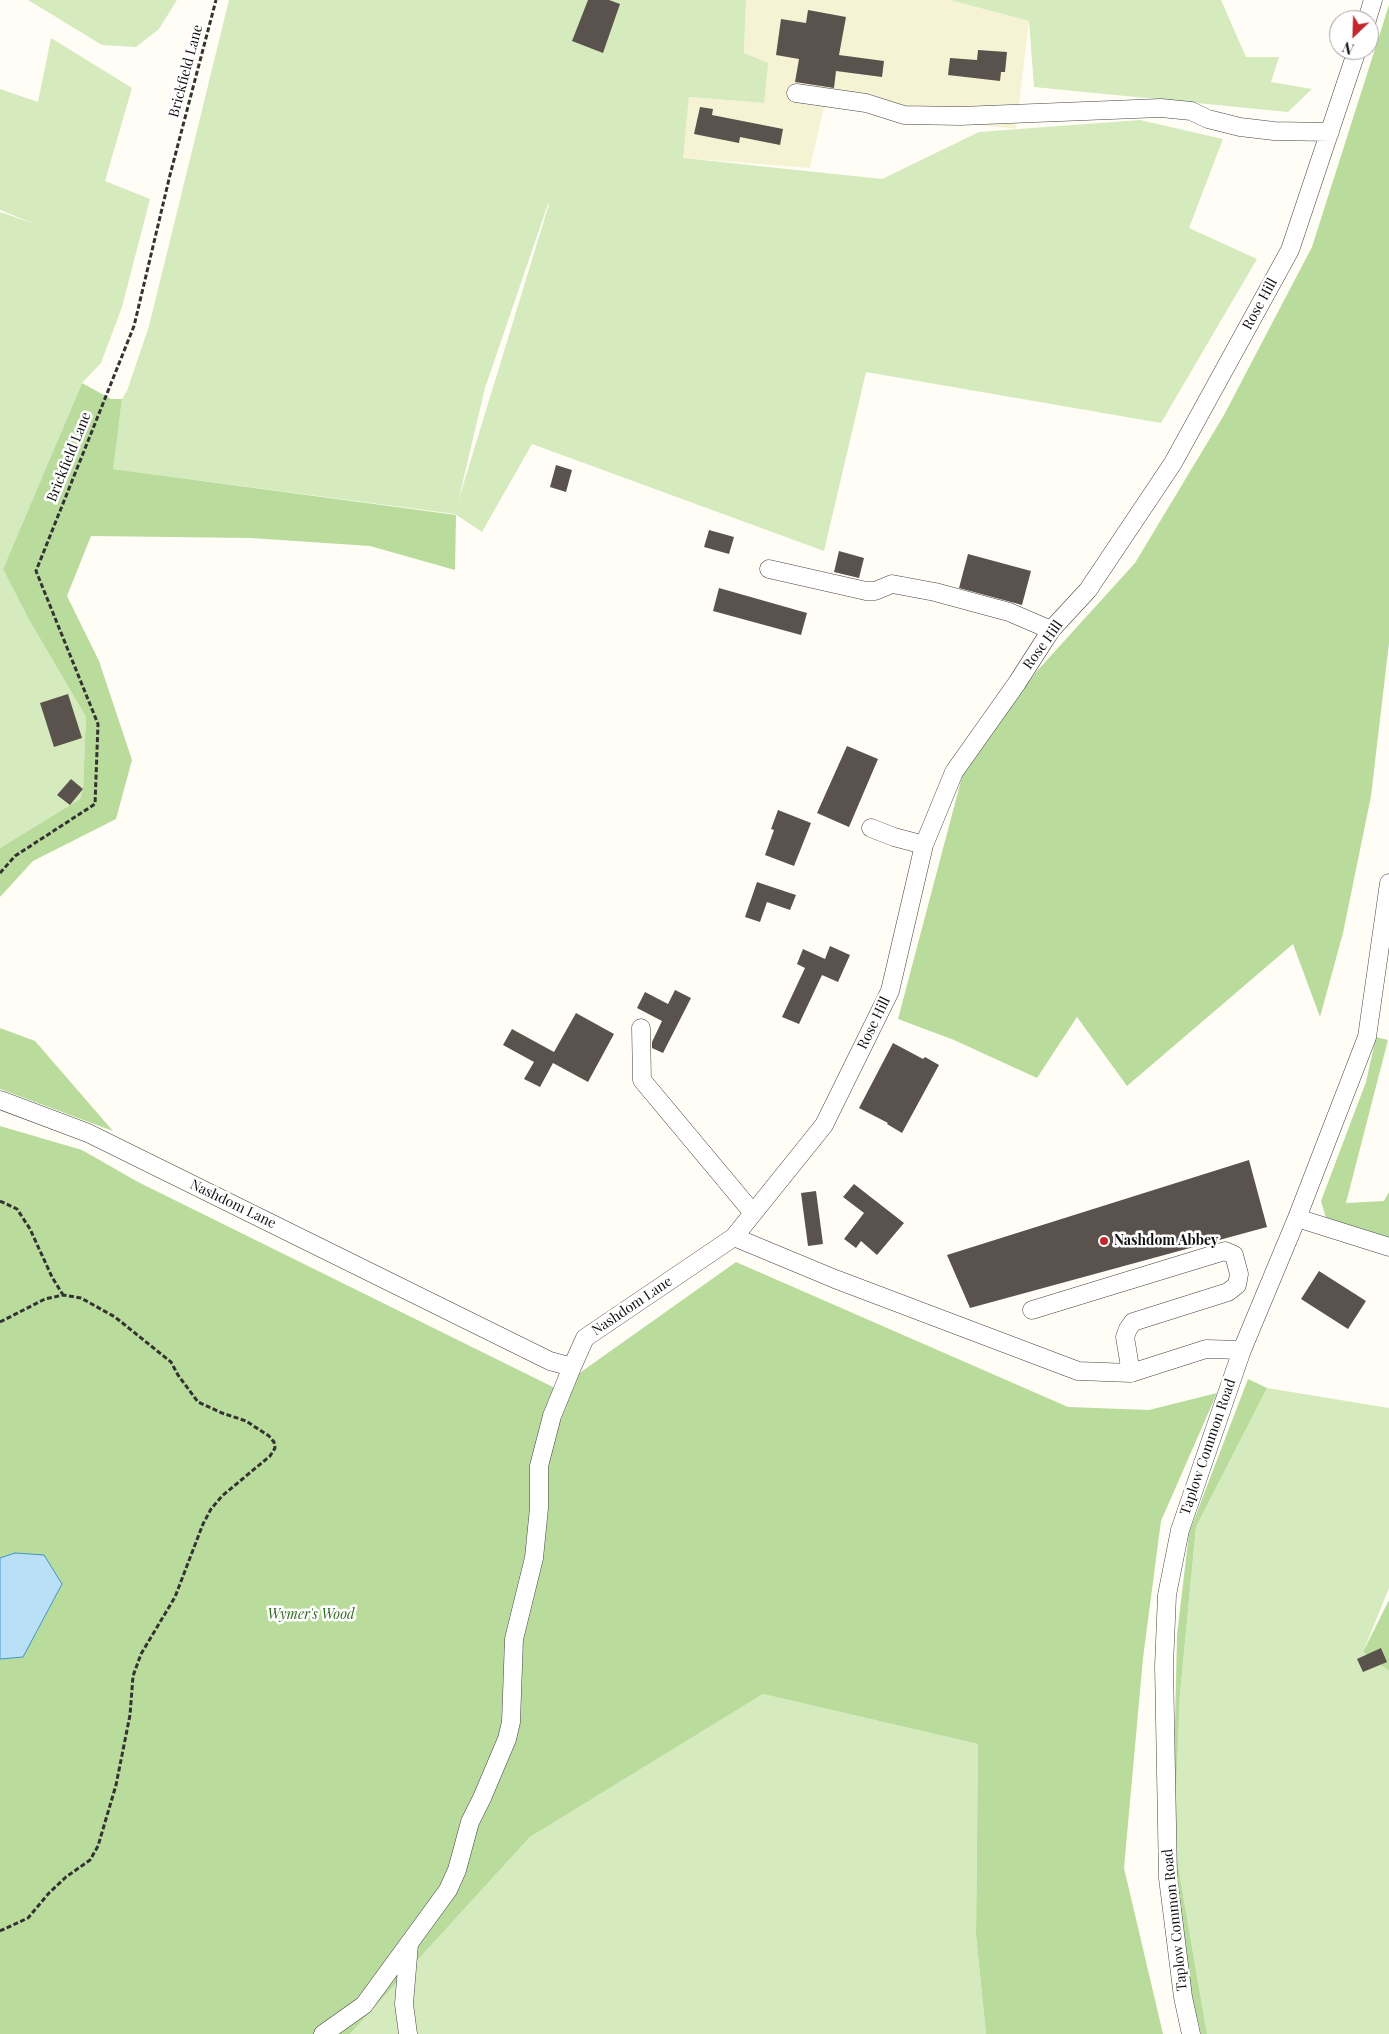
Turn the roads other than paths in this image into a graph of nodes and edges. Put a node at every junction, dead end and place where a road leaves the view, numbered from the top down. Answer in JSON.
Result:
{"nodes":[{"id":1,"x":1354,"y":60,"type":"edge"},
{"id":2,"x":796,"y":93,"type":"dead end"},
{"id":3,"x":1330,"y":132,"type":"junction"},
{"id":4,"x":769,"y":569,"type":"dead end"},
{"id":5,"x":1051,"y":630,"type":"junction"},
{"id":6,"x":871,"y":828,"type":"dead end"},
{"id":7,"x":924,"y":845,"type":"junction"},
{"id":8,"x":1389,"y":883,"type":"edge"},
{"id":9,"x":641,"y":1028,"type":"dead end"},
{"id":10,"x":0,"y":1100,"type":"edge"},
{"id":11,"x":754,"y":1213,"type":"junction"},
{"id":12,"x":1297,"y":1218,"type":"junction"},
{"id":13,"x":734,"y":1237,"type":"junction"},
{"id":14,"x":1389,"y":1247,"type":"edge"},
{"id":15,"x":1032,"y":1310,"type":"dead end"},
{"id":16,"x":1242,"y":1350,"type":"junction"},
{"id":17,"x":572,"y":1367,"type":"junction"},
{"id":18,"x":1131,"y":1373,"type":"junction"},
{"id":19,"x":409,"y":1944,"type":"junction"},
{"id":20,"x":323,"y":2034,"type":"edge"},
{"id":21,"x":408,"y":2034,"type":"edge"},
{"id":22,"x":1191,"y":2034,"type":"edge"}],
"edges":[{"from":1,"to":3,"type":"street","name":"Rose Hill"},
{"from":2,"to":3,"type":"street"},
{"from":3,"to":5,"type":"street","name":"Rose Hill"},
{"from":4,"to":5,"type":"street"},
{"from":5,"to":7,"type":"street","name":"Rose Hill"},
{"from":6,"to":7,"type":"street"},
{"from":7,"to":11,"type":"street","name":"Rose Hill"},
{"from":8,"to":12,"type":"street","name":"Taplow Common Road"},
{"from":9,"to":11,"type":"street"},
{"from":10,"to":17,"type":"street","name":"Nashdom Lane"},
{"from":11,"to":13,"type":"street","name":"Rose Hill"},
{"from":12,"to":14,"type":"street"},
{"from":12,"to":16,"type":"street","name":"Taplow Common Road"},
{"from":13,"to":17,"type":"street","name":"Nashdom Lane"},
{"from":13,"to":18,"type":"street"},
{"from":15,"to":18,"type":"street"},
{"from":16,"to":18,"type":"street"},
{"from":16,"to":22,"type":"street","name":"Taplow Common Road"},
{"from":17,"to":19,"type":"street"},
{"from":19,"to":20,"type":"street"},
{"from":19,"to":21,"type":"street"}]}
